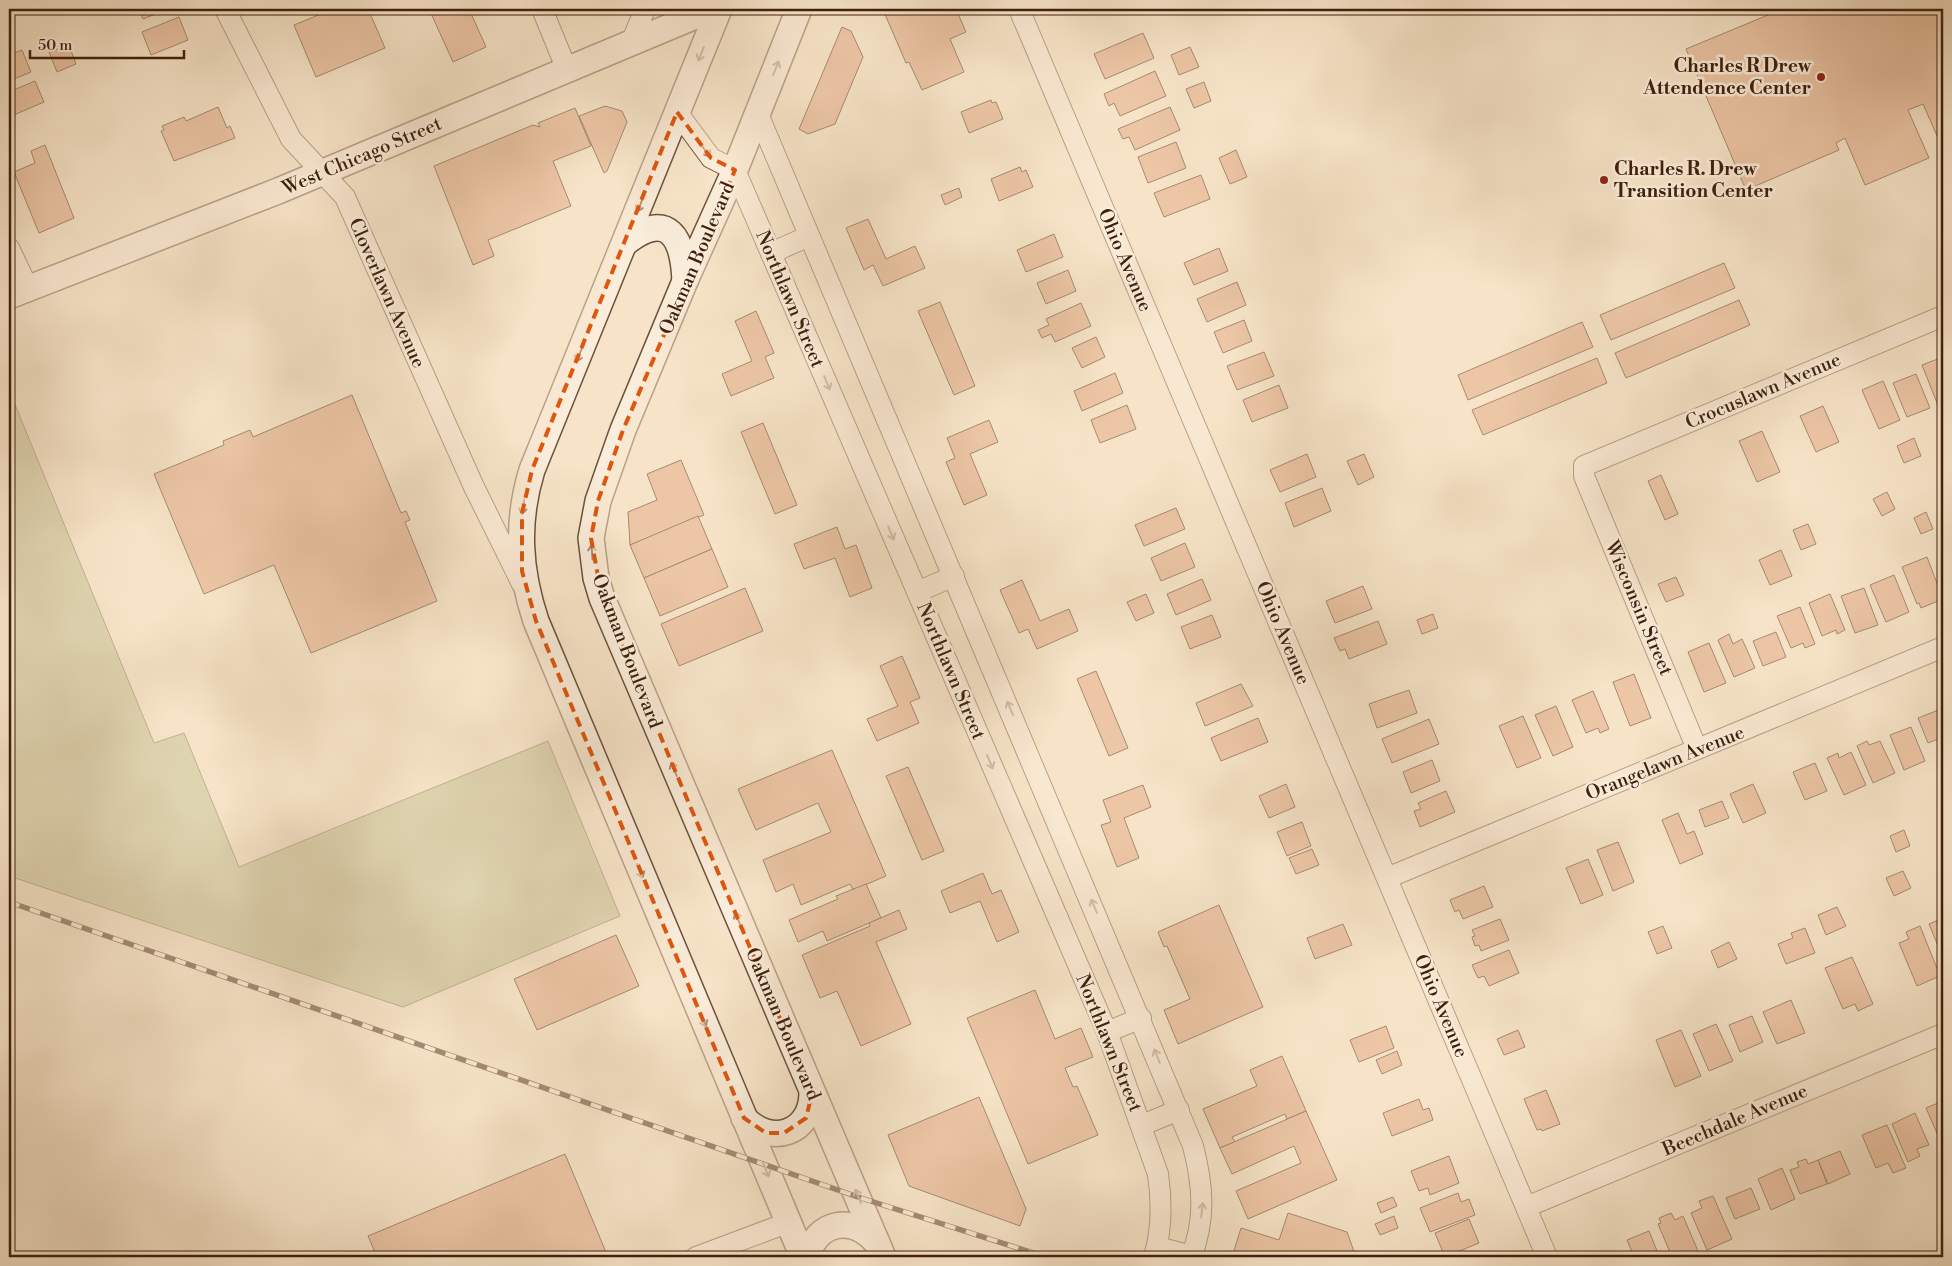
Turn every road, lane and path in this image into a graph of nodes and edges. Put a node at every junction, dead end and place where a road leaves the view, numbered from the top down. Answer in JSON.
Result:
{"nodes":[{"id":1,"x":225,"y":9,"type":"edge"},
{"id":2,"x":542,"y":9,"type":"edge"},
{"id":3,"x":645,"y":9,"type":"edge"},
{"id":4,"x":712,"y":9,"type":"edge"},
{"id":5,"x":719,"y":9,"type":"edge"},
{"id":6,"x":799,"y":9,"type":"edge"},
{"id":7,"x":1019,"y":9,"type":"edge"},
{"id":8,"x":631,"y":43,"type":"junction"},
{"id":9,"x":567,"y":70,"type":"junction"},
{"id":10,"x":677,"y":112,"type":"junction"},
{"id":11,"x":758,"y":114,"type":"junction"},
{"id":12,"x":735,"y":170,"type":"junction"},
{"id":13,"x":322,"y":172,"type":"junction"},
{"id":14,"x":810,"y":236,"type":"junction"},
{"id":15,"x":625,"y":243,"type":"junction"},
{"id":16,"x":9,"y":248,"type":"edge"},
{"id":17,"x":771,"y":253,"type":"junction"},
{"id":18,"x":685,"y":281,"type":"junction"},
{"id":19,"x":18,"y":292,"type":"edge"},
{"id":20,"x":1943,"y":316,"type":"edge"},
{"id":21,"x":1584,"y":466,"type":"joint"},
{"id":22,"x":954,"y":576,"type":"junction"},
{"id":23,"x":526,"y":592,"type":"junction"},
{"id":24,"x":917,"y":592,"type":"junction"},
{"id":25,"x":1943,"y":648,"type":"edge"},
{"id":26,"x":1697,"y":749,"type":"junction"},
{"id":27,"x":1387,"y":878,"type":"junction"},
{"id":28,"x":1141,"y":1018,"type":"junction"},
{"id":29,"x":1107,"y":1032,"type":"junction"},
{"id":30,"x":1943,"y":1034,"type":"edge"},
{"id":31,"x":812,"y":1094,"type":"junction"},
{"id":32,"x":1179,"y":1110,"type":"junction"},
{"id":33,"x":744,"y":1118,"type":"junction"},
{"id":34,"x":1142,"y":1125,"type":"junction"},
{"id":35,"x":1526,"y":1207,"type":"junction"},
{"id":36,"x":787,"y":1223,"type":"junction"},
{"id":37,"x":880,"y":1250,"type":"edge"},
{"id":38,"x":1155,"y":1252,"type":"edge"},
{"id":39,"x":696,"y":1257,"type":"edge"},
{"id":40,"x":803,"y":1257,"type":"edge"},
{"id":41,"x":808,"y":1257,"type":"edge"},
{"id":42,"x":1192,"y":1257,"type":"edge"},
{"id":43,"x":1547,"y":1257,"type":"edge"}],
"edges":[{"from":1,"to":13,"type":"street","name":"Cloverlawn Avenue"},
{"from":2,"to":9,"type":"street"},
{"from":3,"to":8,"type":"street"},
{"from":4,"to":8,"type":"street","name":"West Chicago Street"},
{"from":5,"to":10,"type":"street","one_way":true},
{"from":11,"to":6,"type":"street","name":"Oakman Boulevard","one_way":true},
{"from":7,"to":27,"type":"street","name":"Ohio Avenue"},
{"from":8,"to":9,"type":"street","name":"West Chicago Street"},
{"from":9,"to":13,"type":"street","name":"West Chicago Street"},
{"from":10,"to":12,"type":"street","one_way":true},
{"from":10,"to":15,"type":"street","one_way":true},
{"from":11,"to":12,"type":"street","name":"Oakman Boulevard"},
{"from":11,"to":14,"type":"street","name":"Northlawn Street"},
{"from":12,"to":17,"type":"street","name":"Northlawn Street"},
{"from":12,"to":18,"type":"street","name":"Oakman Boulevard"},
{"from":13,"to":19,"type":"street","name":"West Chicago Street"},
{"from":13,"to":23,"type":"street","name":"Cloverlawn Avenue"},
{"from":14,"to":17,"type":"street"},
{"from":14,"to":22,"type":"street","name":"Northlawn Street"},
{"from":15,"to":18,"type":"street"},
{"from":15,"to":23,"type":"street","one_way":true},
{"from":16,"to":19,"type":"street"},
{"from":17,"to":24,"type":"street","name":"Northlawn Street","one_way":true},
{"from":31,"to":18,"type":"street","name":"Oakman Boulevard","one_way":true},
{"from":20,"to":21,"type":"street","name":"Crocuslawn Avenue"},
{"from":21,"to":26,"type":"street","name":"Wisconsin Street"},
{"from":22,"to":24,"type":"street"},
{"from":28,"to":22,"type":"street","name":"Northlawn Street","one_way":true},
{"from":23,"to":33,"type":"street","one_way":true},
{"from":24,"to":29,"type":"street","name":"Northlawn Street","one_way":true},
{"from":25,"to":26,"type":"street","name":"Orangelawn Avenue"},
{"from":26,"to":27,"type":"street","name":"Orangelawn Avenue"},
{"from":27,"to":35,"type":"street","name":"Ohio Avenue"},
{"from":28,"to":29,"type":"street"},
{"from":32,"to":28,"type":"street","name":"Northlawn Street","one_way":true},
{"from":29,"to":34,"type":"street","name":"Northlawn Street"},
{"from":30,"to":35,"type":"street","name":"Beechdale Avenue"},
{"from":31,"to":33,"type":"street"},
{"from":37,"to":31,"type":"street","name":"Oakman Boulevard","one_way":true},
{"from":32,"to":34,"type":"street"},
{"from":42,"to":32,"type":"street","name":"Northlawn Street","one_way":true},
{"from":33,"to":36,"type":"street","one_way":true},
{"from":34,"to":38,"type":"street","name":"Northlawn Street"},
{"from":35,"to":43,"type":"street","name":"Ohio Avenue"},
{"from":36,"to":39,"type":"street"},
{"from":36,"to":40,"type":"street"},
{"from":37,"to":41,"type":"street"},
{"from":38,"to":42,"type":"street"}]}
